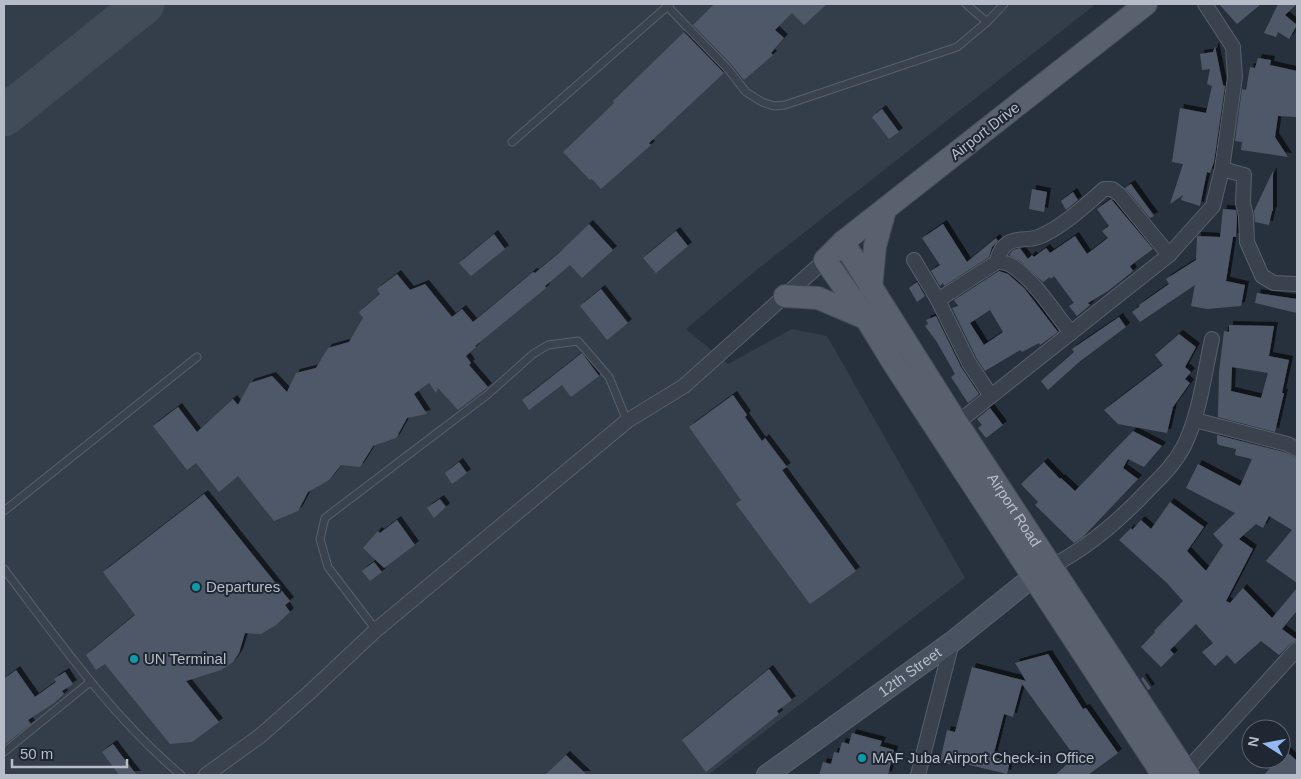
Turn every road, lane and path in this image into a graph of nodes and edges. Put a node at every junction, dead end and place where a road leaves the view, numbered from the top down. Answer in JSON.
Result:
{"nodes":[{"id":1,"x":966,"y":4,"type":"edge"},
{"id":2,"x":1004,"y":4,"type":"edge"},
{"id":3,"x":1146,"y":4,"type":"edge"},
{"id":4,"x":1205,"y":4,"type":"edge"},
{"id":5,"x":669,"y":5,"type":"edge"},
{"id":6,"x":987,"y":22,"type":"junction"},
{"id":7,"x":512,"y":142,"type":"dead end"},
{"id":8,"x":1222,"y":169,"type":"junction"},
{"id":9,"x":885,"y":210,"type":"junction"},
{"id":10,"x":843,"y":242,"type":"junction"},
{"id":11,"x":1169,"y":256,"type":"junction"},
{"id":12,"x":825,"y":260,"type":"junction"},
{"id":13,"x":914,"y":260,"type":"dead end"},
{"id":14,"x":997,"y":262,"type":"junction"},
{"id":15,"x":1297,"y":284,"type":"edge"},
{"id":16,"x":871,"y":288,"type":"junction"},
{"id":17,"x":785,"y":296,"type":"junction"},
{"id":18,"x":938,"y":300,"type":"junction"},
{"id":19,"x":866,"y":318,"type":"junction"},
{"id":20,"x":1071,"y":333,"type":"junction"},
{"id":21,"x":1212,"y":339,"type":"dead end"},
{"id":22,"x":197,"y":357,"type":"dead end"},
{"id":23,"x":992,"y":396,"type":"junction"},
{"id":24,"x":1195,"y":420,"type":"junction"},
{"id":25,"x":628,"y":421,"type":"junction"},
{"id":26,"x":957,"y":423,"type":"junction"},
{"id":27,"x":1297,"y":449,"type":"edge"},
{"id":28,"x":4,"y":511,"type":"edge"},
{"id":29,"x":4,"y":569,"type":"edge"},
{"id":30,"x":1043,"y":571,"type":"junction"},
{"id":31,"x":376,"y":630,"type":"junction"},
{"id":32,"x":952,"y":642,"type":"junction"},
{"id":33,"x":1297,"y":650,"type":"edge"},
{"id":34,"x":90,"y":682,"type":"junction"},
{"id":35,"x":4,"y":752,"type":"edge"},
{"id":36,"x":1187,"y":773,"type":"edge"},
{"id":37,"x":181,"y":775,"type":"edge"},
{"id":38,"x":206,"y":775,"type":"edge"},
{"id":39,"x":768,"y":775,"type":"edge"},
{"id":40,"x":918,"y":775,"type":"edge"},
{"id":41,"x":1163,"y":775,"type":"edge"}],
"edges":[{"from":1,"to":6,"type":"lane"},
{"from":2,"to":6,"type":"lane"},
{"from":3,"to":9,"type":"main road","name":"Airport Drive"},
{"from":4,"to":8,"type":"street"},
{"from":5,"to":6,"type":"lane"},
{"from":5,"to":7,"type":"lane"},
{"from":8,"to":11,"type":"street"},
{"from":8,"to":15,"type":"street"},
{"from":9,"to":10,"type":"main road","name":"Airport Drive"},
{"from":9,"to":16,"type":"main road"},
{"from":10,"to":12,"type":"main road","name":"Airport Drive"},
{"from":10,"to":16,"type":"main road","name":"Airport Road"},
{"from":11,"to":14,"type":"street"},
{"from":11,"to":20,"type":"street"},
{"from":12,"to":17,"type":"street"},
{"from":12,"to":19,"type":"main road","name":"Airport Road"},
{"from":13,"to":18,"type":"street"},
{"from":14,"to":18,"type":"street"},
{"from":14,"to":20,"type":"street"},
{"from":16,"to":26,"type":"main road","name":"Airport Road"},
{"from":17,"to":19,"type":"main road"},
{"from":17,"to":25,"type":"street"},
{"from":18,"to":23,"type":"street"},
{"from":19,"to":30,"type":"main road","name":"Airport Road"},
{"from":20,"to":23,"type":"street"},
{"from":21,"to":24,"type":"street"},
{"from":22,"to":28,"type":"lane"},
{"from":23,"to":26,"type":"street"},
{"from":24,"to":27,"type":"street"},
{"from":24,"to":30,"type":"street"},
{"from":25,"to":31,"type":"street"},
{"from":25,"to":31,"type":"lane"},
{"from":26,"to":30,"type":"main road","name":"Airport Road"},
{"from":29,"to":34,"type":"lane"},
{"from":30,"to":32,"type":"street","name":"12th Street"},
{"from":30,"to":36,"type":"main road","name":"Airport Road"},
{"from":30,"to":41,"type":"main road","name":"Airport Road"},
{"from":31,"to":38,"type":"street"},
{"from":32,"to":39,"type":"street","name":"12th Street"},
{"from":32,"to":40,"type":"street"},
{"from":33,"to":36,"type":"street"},
{"from":34,"to":35,"type":"lane"},
{"from":34,"to":37,"type":"lane"}]}
